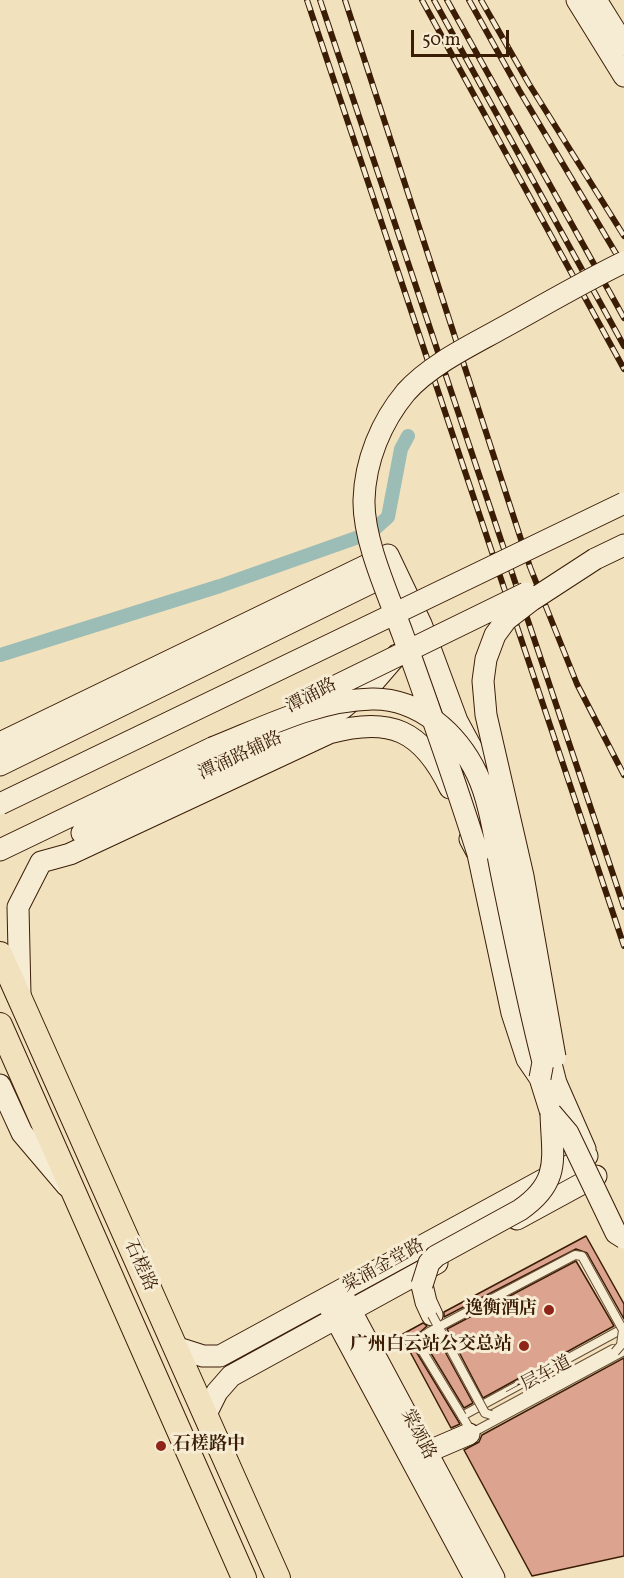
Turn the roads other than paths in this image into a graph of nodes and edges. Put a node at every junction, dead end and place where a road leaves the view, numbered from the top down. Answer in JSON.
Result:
{"nodes":[{"id":1,"x":577,"y":0,"type":"edge"},
{"id":2,"x":596,"y":0,"type":"edge"},
{"id":3,"x":609,"y":0,"type":"edge"},
{"id":4,"x":624,"y":24,"type":"edge"},
{"id":5,"x":624,"y":45,"type":"edge"},
{"id":6,"x":624,"y":76,"type":"edge"},
{"id":7,"x":624,"y":255,"type":"edge"},
{"id":8,"x":624,"y":262,"type":"edge"},
{"id":9,"x":595,"y":277,"type":"junction"},
{"id":10,"x":624,"y":503,"type":"edge"},
{"id":11,"x":624,"y":545,"type":"edge"},
{"id":12,"x":595,"y":559,"type":"junction"},
{"id":13,"x":395,"y":571,"type":"junction"},
{"id":14,"x":421,"y":624,"type":"junction"},
{"id":15,"x":343,"y":708,"type":"junction"},
{"id":16,"x":0,"y":743,"type":"edge"},
{"id":17,"x":212,"y":748,"type":"junction"},
{"id":18,"x":0,"y":765,"type":"edge"},
{"id":19,"x":0,"y":804,"type":"edge"},
{"id":20,"x":0,"y":850,"type":"edge"},
{"id":21,"x":478,"y":854,"type":"junction"},
{"id":22,"x":41,"y":862,"type":"junction"},
{"id":23,"x":0,"y":954,"type":"edge"},
{"id":24,"x":20,"y":1002,"type":"junction"},
{"id":25,"x":0,"y":1025,"type":"edge"},
{"id":26,"x":540,"y":1078,"type":"junction"},
{"id":27,"x":0,"y":1085,"type":"edge"},
{"id":28,"x":561,"y":1114,"type":"junction"},
{"id":29,"x":581,"y":1160,"type":"junction"},
{"id":30,"x":589,"y":1180,"type":"junction"},
{"id":31,"x":75,"y":1196,"type":"junction"},
{"id":32,"x":624,"y":1238,"type":"edge"},
{"id":33,"x":333,"y":1295,"type":"junction"},
{"id":34,"x":343,"y":1314,"type":"junction"},
{"id":35,"x":432,"y":1315,"type":"joint"},
{"id":36,"x":624,"y":1329,"type":"edge"},
{"id":37,"x":175,"y":1347,"type":"junction"},
{"id":38,"x":618,"y":1351,"type":"edge"},
{"id":39,"x":206,"y":1414,"type":"junction"},
{"id":40,"x":470,"y":1428,"type":"junction"},
{"id":41,"x":427,"y":1452,"type":"junction"},
{"id":42,"x":244,"y":1578,"type":"edge"},
{"id":43,"x":278,"y":1578,"type":"edge"},
{"id":44,"x":475,"y":1578,"type":"edge"},
{"id":45,"x":494,"y":1578,"type":"edge"}],
"edges":[{"from":1,"to":6,"type":"street"},
{"from":2,"to":5,"type":"street"},
{"from":3,"to":4,"type":"street"},
{"from":7,"to":9,"type":"street","bridge":true},
{"from":8,"to":9,"type":"street","bridge":true},
{"from":9,"to":21,"type":"street","bridge":true},
{"from":10,"to":19,"type":"street","bridge":true},
{"from":11,"to":12,"type":"street","name":"潭涌路"},
{"from":12,"to":17,"type":"street","name":"潭涌路","bridge":true},
{"from":12,"to":28,"type":"street","bridge":true},
{"from":13,"to":14,"type":"street"},
{"from":13,"to":16,"type":"street"},
{"from":13,"to":18,"type":"street"},
{"from":14,"to":15,"type":"street","name":"潭涌路辅路"},
{"from":14,"to":28,"type":"street"},
{"from":15,"to":22,"type":"street","name":"潭涌路辅路"},
{"from":15,"to":29,"type":"street"},
{"from":17,"to":20,"type":"street","name":"潭涌路"},
{"from":17,"to":26,"type":"street","bridge":true},
{"from":21,"to":22,"type":"street","bridge":true},
{"from":21,"to":26,"type":"street"},
{"from":22,"to":24,"type":"street"},
{"from":23,"to":24,"type":"main road","name":"石槎路"},
{"from":24,"to":37,"type":"main road","name":"石槎路"},
{"from":25,"to":31,"type":"main road","name":"石槎路"},
{"from":26,"to":28,"type":"street"},
{"from":27,"to":31,"type":"street"},
{"from":28,"to":29,"type":"street"},
{"from":28,"to":32,"type":"street","bridge":true},
{"from":28,"to":35,"type":"street","bridge":true},
{"from":29,"to":30,"type":"street"},
{"from":29,"to":33,"type":"street","name":"棠涌金堂路"},
{"from":30,"to":32,"type":"street"},
{"from":30,"to":34,"type":"street","name":"棠涌金堂路"},
{"from":31,"to":42,"type":"main road","name":"石槎路"},
{"from":33,"to":34,"type":"street","name":"棠颂路"},
{"from":33,"to":37,"type":"street","name":"棠涌金堂路"},
{"from":34,"to":39,"type":"street","name":"棠涌金堂路"},
{"from":34,"to":41,"type":"street","name":"棠颂路"},
{"from":34,"to":44,"type":"street","name":"棠颂路"},
{"from":35,"to":38,"type":"lane","bridge":true},
{"from":36,"to":40,"type":"lane","name":"一层车道"},
{"from":37,"to":39,"type":"main road","name":"石槎路"},
{"from":38,"to":40,"type":"lane"},
{"from":38,"to":40,"type":"lane","bridge":true},
{"from":38,"to":40,"type":"lane","bridge":true},
{"from":39,"to":43,"type":"main road","name":"石槎路"},
{"from":40,"to":41,"type":"street"},
{"from":41,"to":45,"type":"street","name":"棠颂路"}]}
